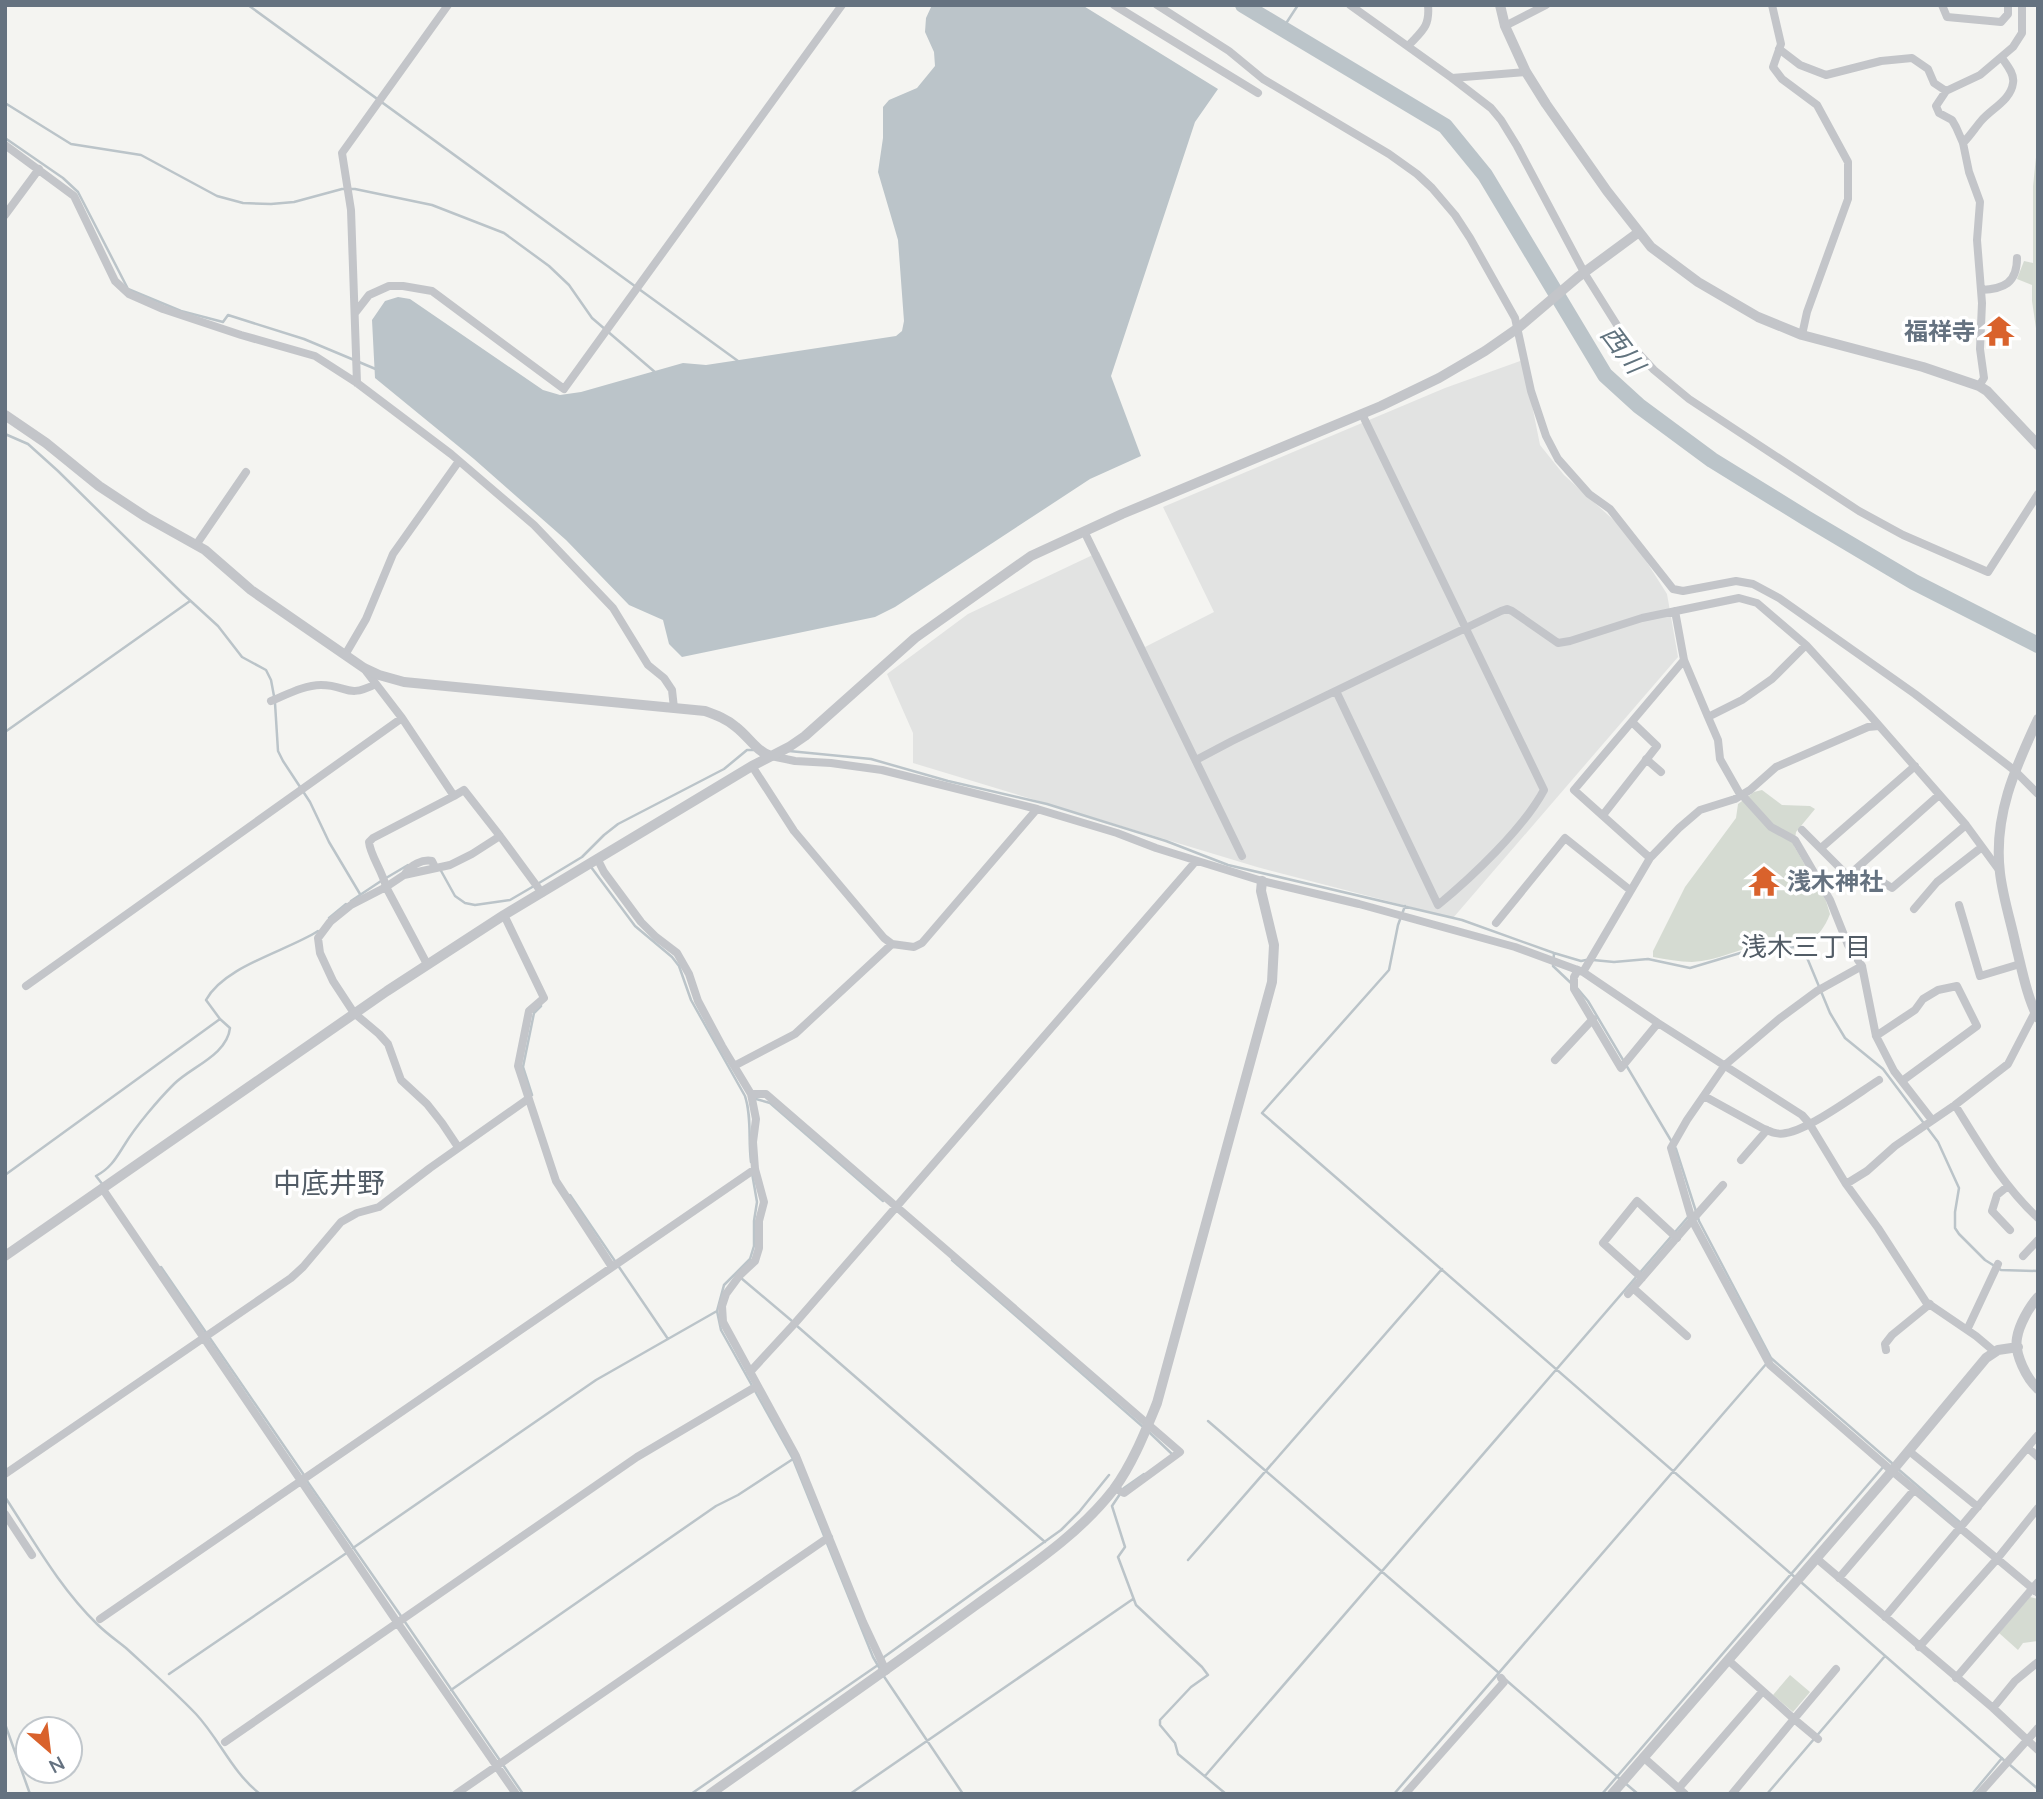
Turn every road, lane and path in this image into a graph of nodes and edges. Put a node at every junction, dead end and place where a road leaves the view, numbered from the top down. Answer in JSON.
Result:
{"nodes":[{"id":1,"x":448,"y":5,"type":"edge"},
{"id":2,"x":842,"y":5,"type":"edge"},
{"id":3,"x":1114,"y":5,"type":"edge"},
{"id":4,"x":1157,"y":5,"type":"edge"},
{"id":5,"x":1350,"y":5,"type":"edge"},
{"id":6,"x":1367,"y":5,"type":"edge"},
{"id":7,"x":1428,"y":5,"type":"edge"},
{"id":8,"x":1500,"y":5,"type":"edge"},
{"id":9,"x":1546,"y":5,"type":"edge"},
{"id":10,"x":1772,"y":5,"type":"edge"},
{"id":11,"x":1942,"y":5,"type":"edge"},
{"id":12,"x":2008,"y":5,"type":"edge"},
{"id":13,"x":2022,"y":5,"type":"edge"},
{"id":14,"x":1360,"y":12,"type":"junction"},
{"id":15,"x":1505,"y":26,"type":"junction"},
{"id":16,"x":1408,"y":46,"type":"junction"},
{"id":17,"x":1779,"y":49,"type":"junction"},
{"id":18,"x":2001,"y":58,"type":"junction"},
{"id":19,"x":1526,"y":72,"type":"junction"},
{"id":20,"x":1452,"y":78,"type":"junction"},
{"id":21,"x":1946,"y":91,"type":"junction"},
{"id":22,"x":1258,"y":93,"type":"dead end"},
{"id":23,"x":1963,"y":143,"type":"junction"},
{"id":24,"x":5,"y":145,"type":"edge"},
{"id":25,"x":39,"y":169,"type":"junction"},
{"id":26,"x":5,"y":215,"type":"edge"},
{"id":27,"x":1639,"y":232,"type":"junction"},
{"id":28,"x":2017,"y":258,"type":"dead end"},
{"id":29,"x":1582,"y":275,"type":"junction"},
{"id":30,"x":1981,"y":290,"type":"junction"},
{"id":31,"x":355,"y":313,"type":"junction"},
{"id":32,"x":1521,"y":324,"type":"junction"},
{"id":33,"x":1802,"y":335,"type":"junction"},
{"id":34,"x":358,"y":383,"type":"junction"},
{"id":35,"x":1979,"y":386,"type":"junction"},
{"id":36,"x":1362,"y":414,"type":"junction"},
{"id":37,"x":5,"y":415,"type":"edge"},
{"id":38,"x":2038,"y":445,"type":"edge"},
{"id":39,"x":459,"y":461,"type":"junction"},
{"id":40,"x":246,"y":472,"type":"dead end"},
{"id":41,"x":2038,"y":494,"type":"edge"},
{"id":42,"x":1084,"y":531,"type":"junction"},
{"id":43,"x":196,"y":545,"type":"junction"},
{"id":44,"x":1675,"y":611,"type":"junction"},
{"id":45,"x":1465,"y":628,"type":"junction"},
{"id":46,"x":1806,"y":645,"type":"junction"},
{"id":47,"x":345,"y":655,"type":"junction"},
{"id":48,"x":1684,"y":660,"type":"junction"},
{"id":49,"x":364,"y":668,"type":"junction"},
{"id":50,"x":376,"y":684,"type":"junction"},
{"id":51,"x":1336,"y":691,"type":"junction"},
{"id":52,"x":271,"y":701,"type":"dead end"},
{"id":53,"x":674,"y":708,"type":"junction"},
{"id":54,"x":1708,"y":717,"type":"junction"},
{"id":55,"x":402,"y":718,"type":"junction"},
{"id":56,"x":2038,"y":719,"type":"edge"},
{"id":57,"x":1632,"y":722,"type":"junction"},
{"id":58,"x":1879,"y":726,"type":"junction"},
{"id":59,"x":771,"y":756,"type":"junction"},
{"id":60,"x":1647,"y":759,"type":"junction"},
{"id":61,"x":1196,"y":760,"type":"junction"},
{"id":62,"x":752,"y":766,"type":"junction"},
{"id":63,"x":1915,"y":766,"type":"junction"},
{"id":64,"x":2014,"y":770,"type":"junction"},
{"id":65,"x":1661,"y":772,"type":"dead end"},
{"id":66,"x":2038,"y":794,"type":"edge"},
{"id":67,"x":1741,"y":795,"type":"junction"},
{"id":68,"x":1940,"y":795,"type":"junction"},
{"id":69,"x":454,"y":796,"type":"junction"},
{"id":70,"x":1037,"y":809,"type":"junction"},
{"id":71,"x":1602,"y":815,"type":"junction"},
{"id":72,"x":1966,"y":825,"type":"junction"},
{"id":73,"x":1802,"y":830,"type":"dead end"},
{"id":74,"x":500,"y":836,"type":"junction"},
{"id":75,"x":1982,"y":847,"type":"junction"},
{"id":76,"x":1821,"y":848,"type":"junction"},
{"id":77,"x":1242,"y":856,"type":"dead end"},
{"id":78,"x":1650,"y":858,"type":"junction"},
{"id":79,"x":598,"y":860,"type":"junction"},
{"id":80,"x":1196,"y":861,"type":"junction"},
{"id":81,"x":2000,"y":872,"type":"junction"},
{"id":82,"x":1848,"y":876,"type":"junction"},
{"id":83,"x":1262,"y":881,"type":"junction"},
{"id":84,"x":386,"y":887,"type":"junction"},
{"id":85,"x":1630,"y":890,"type":"junction"},
{"id":86,"x":542,"y":893,"type":"junction"},
{"id":87,"x":1959,"y":905,"type":"dead end"},
{"id":88,"x":1914,"y":909,"type":"dead end"},
{"id":89,"x":504,"y":915,"type":"junction"},
{"id":90,"x":1496,"y":923,"type":"dead end"},
{"id":91,"x":892,"y":944,"type":"junction"},
{"id":92,"x":428,"y":964,"type":"junction"},
{"id":93,"x":2020,"y":964,"type":"junction"},
{"id":94,"x":1862,"y":966,"type":"junction"},
{"id":95,"x":1580,"y":971,"type":"junction"},
{"id":96,"x":26,"y":986,"type":"dead end"},
{"id":97,"x":354,"y":1013,"type":"junction"},
{"id":98,"x":2036,"y":1015,"type":"edge"},
{"id":99,"x":1593,"y":1019,"type":"junction"},
{"id":100,"x":1658,"y":1023,"type":"junction"},
{"id":101,"x":1876,"y":1036,"type":"junction"},
{"id":102,"x":1555,"y":1060,"type":"dead end"},
{"id":103,"x":1726,"y":1065,"type":"junction"},
{"id":104,"x":734,"y":1066,"type":"junction"},
{"id":105,"x":1879,"y":1080,"type":"dead end"},
{"id":106,"x":1902,"y":1081,"type":"junction"},
{"id":107,"x":751,"y":1094,"type":"junction"},
{"id":108,"x":1704,"y":1096,"type":"junction"},
{"id":109,"x":528,"y":1100,"type":"junction"},
{"id":110,"x":1955,"y":1105,"type":"junction"},
{"id":111,"x":1932,"y":1120,"type":"junction"},
{"id":112,"x":1809,"y":1123,"type":"junction"},
{"id":113,"x":1767,"y":1130,"type":"junction"},
{"id":114,"x":458,"y":1147,"type":"junction"},
{"id":115,"x":1741,"y":1160,"type":"dead end"},
{"id":116,"x":755,"y":1169,"type":"junction"},
{"id":117,"x":1846,"y":1184,"type":"junction"},
{"id":118,"x":1723,"y":1185,"type":"dead end"},
{"id":119,"x":2008,"y":1186,"type":"junction"},
{"id":120,"x":102,"y":1188,"type":"junction"},
{"id":121,"x":897,"y":1206,"type":"junction"},
{"id":122,"x":2038,"y":1219,"type":"edge"},
{"id":123,"x":1692,"y":1220,"type":"junction"},
{"id":124,"x":2010,"y":1230,"type":"dead end"},
{"id":125,"x":1677,"y":1238,"type":"junction"},
{"id":126,"x":2038,"y":1240,"type":"edge"},
{"id":127,"x":5,"y":1256,"type":"edge"},
{"id":128,"x":2023,"y":1256,"type":"dead end"},
{"id":129,"x":1998,"y":1264,"type":"dead end"},
{"id":130,"x":612,"y":1266,"type":"junction"},
{"id":131,"x":1642,"y":1278,"type":"junction"},
{"id":132,"x":2038,"y":1297,"type":"edge"},
{"id":133,"x":1930,"y":1304,"type":"junction"},
{"id":134,"x":1967,"y":1330,"type":"junction"},
{"id":135,"x":204,"y":1336,"type":"junction"},
{"id":136,"x":1688,"y":1336,"type":"dead end"},
{"id":137,"x":2018,"y":1347,"type":"junction"},
{"id":138,"x":1886,"y":1350,"type":"dead end"},
{"id":139,"x":1995,"y":1352,"type":"junction"},
{"id":140,"x":750,"y":1372,"type":"junction"},
{"id":141,"x":757,"y":1386,"type":"junction"},
{"id":142,"x":2038,"y":1390,"type":"edge"},
{"id":143,"x":1149,"y":1424,"type":"junction"},
{"id":144,"x":2038,"y":1435,"type":"edge"},
{"id":145,"x":2028,"y":1448,"type":"junction"},
{"id":146,"x":1909,"y":1451,"type":"junction"},
{"id":147,"x":2038,"y":1457,"type":"edge"},
{"id":148,"x":1892,"y":1471,"type":"junction"},
{"id":149,"x":5,"y":1474,"type":"edge"},
{"id":150,"x":301,"y":1480,"type":"junction"},
{"id":151,"x":1114,"y":1488,"type":"junction"},
{"id":152,"x":1914,"y":1490,"type":"junction"},
{"id":153,"x":1978,"y":1507,"type":"junction"},
{"id":154,"x":2038,"y":1508,"type":"edge"},
{"id":155,"x":5,"y":1514,"type":"edge"},
{"id":156,"x":1960,"y":1528,"type":"junction"},
{"id":157,"x":829,"y":1537,"type":"junction"},
{"id":158,"x":32,"y":1555,"type":"dead end"},
{"id":159,"x":1816,"y":1558,"type":"junction"},
{"id":160,"x":1997,"y":1559,"type":"junction"},
{"id":161,"x":1839,"y":1578,"type":"junction"},
{"id":162,"x":2036,"y":1588,"type":"edge"},
{"id":163,"x":1885,"y":1617,"type":"junction"},
{"id":164,"x":100,"y":1619,"type":"dead end"},
{"id":165,"x":397,"y":1622,"type":"junction"},
{"id":166,"x":1919,"y":1647,"type":"junction"},
{"id":167,"x":1728,"y":1660,"type":"junction"},
{"id":168,"x":2038,"y":1662,"type":"edge"},
{"id":169,"x":1836,"y":1669,"type":"dead end"},
{"id":170,"x":886,"y":1671,"type":"junction"},
{"id":171,"x":1501,"y":1678,"type":"dead end"},
{"id":172,"x":1956,"y":1678,"type":"junction"},
{"id":173,"x":1762,"y":1692,"type":"junction"},
{"id":174,"x":1993,"y":1708,"type":"junction"},
{"id":175,"x":1794,"y":1719,"type":"junction"},
{"id":176,"x":2038,"y":1728,"type":"edge"},
{"id":177,"x":1818,"y":1739,"type":"dead end"},
{"id":178,"x":2028,"y":1740,"type":"junction"},
{"id":179,"x":225,"y":1742,"type":"dead end"},
{"id":180,"x":2038,"y":1750,"type":"edge"},
{"id":181,"x":1643,"y":1757,"type":"junction"},
{"id":182,"x":497,"y":1766,"type":"junction"},
{"id":183,"x":1682,"y":1791,"type":"edge"},
{"id":184,"x":457,"y":1794,"type":"edge"},
{"id":185,"x":516,"y":1794,"type":"edge"},
{"id":186,"x":710,"y":1794,"type":"edge"},
{"id":187,"x":1405,"y":1794,"type":"edge"},
{"id":188,"x":1612,"y":1794,"type":"edge"},
{"id":189,"x":1732,"y":1794,"type":"edge"},
{"id":190,"x":1979,"y":1794,"type":"edge"}],
"edges":[{"from":1,"to":31,"type":"street"},
{"from":2,"to":31,"type":"street"},
{"from":3,"to":22,"type":"street"},
{"from":4,"to":32,"type":"street"},
{"from":5,"to":14,"type":"street"},
{"from":6,"to":14,"type":"street"},
{"from":7,"to":16,"type":"street"},
{"from":8,"to":15,"type":"street"},
{"from":9,"to":15,"type":"street"},
{"from":10,"to":17,"type":"street"},
{"from":11,"to":12,"type":"street"},
{"from":13,"to":18,"type":"street"},
{"from":14,"to":16,"type":"street"},
{"from":15,"to":19,"type":"street"},
{"from":16,"to":20,"type":"street"},
{"from":17,"to":21,"type":"street"},
{"from":17,"to":33,"type":"street"},
{"from":18,"to":21,"type":"street"},
{"from":18,"to":23,"type":"street"},
{"from":19,"to":20,"type":"street"},
{"from":19,"to":27,"type":"street"},
{"from":20,"to":29,"type":"street"},
{"from":21,"to":23,"type":"street"},
{"from":23,"to":30,"type":"street"},
{"from":24,"to":25,"type":"street"},
{"from":25,"to":26,"type":"street"},
{"from":25,"to":34,"type":"street"},
{"from":27,"to":29,"type":"street"},
{"from":27,"to":33,"type":"street"},
{"from":28,"to":30,"type":"street"},
{"from":29,"to":32,"type":"street"},
{"from":29,"to":41,"type":"street"},
{"from":30,"to":35,"type":"street"},
{"from":31,"to":34,"type":"street"},
{"from":32,"to":36,"type":"street"},
{"from":32,"to":64,"type":"street"},
{"from":33,"to":35,"type":"street"},
{"from":34,"to":39,"type":"street"},
{"from":35,"to":38,"type":"street"},
{"from":36,"to":42,"type":"street"},
{"from":36,"to":45,"type":"street"},
{"from":37,"to":43,"type":"street"},
{"from":39,"to":47,"type":"street"},
{"from":39,"to":53,"type":"street"},
{"from":40,"to":43,"type":"street"},
{"from":42,"to":59,"type":"street"},
{"from":42,"to":61,"type":"street"},
{"from":43,"to":47,"type":"street"},
{"from":44,"to":45,"type":"street"},
{"from":44,"to":46,"type":"street"},
{"from":44,"to":48,"type":"street"},
{"from":45,"to":51,"type":"street"},
{"from":45,"to":51,"type":"street"},
{"from":46,"to":54,"type":"street"},
{"from":46,"to":58,"type":"street"},
{"from":47,"to":49,"type":"street"},
{"from":48,"to":54,"type":"street"},
{"from":48,"to":57,"type":"street"},
{"from":49,"to":50,"type":"street"},
{"from":49,"to":53,"type":"street"},
{"from":50,"to":52,"type":"street"},
{"from":50,"to":55,"type":"street"},
{"from":51,"to":61,"type":"street"},
{"from":53,"to":59,"type":"street"},
{"from":54,"to":67,"type":"street"},
{"from":55,"to":69,"type":"street"},
{"from":55,"to":96,"type":"street"},
{"from":56,"to":64,"type":"street"},
{"from":57,"to":60,"type":"street"},
{"from":57,"to":71,"type":"street"},
{"from":58,"to":63,"type":"street"},
{"from":58,"to":67,"type":"street"},
{"from":59,"to":62,"type":"street"},
{"from":59,"to":70,"type":"street"},
{"from":60,"to":65,"type":"street"},
{"from":60,"to":71,"type":"street"},
{"from":61,"to":77,"type":"street"},
{"from":62,"to":79,"type":"street"},
{"from":62,"to":91,"type":"street"},
{"from":63,"to":68,"type":"street"},
{"from":63,"to":76,"type":"street"},
{"from":64,"to":66,"type":"street"},
{"from":64,"to":81,"type":"street"},
{"from":67,"to":78,"type":"street"},
{"from":67,"to":94,"type":"street"},
{"from":68,"to":72,"type":"street"},
{"from":68,"to":82,"type":"street"},
{"from":69,"to":74,"type":"street"},
{"from":69,"to":84,"type":"street"},
{"from":70,"to":80,"type":"street"},
{"from":70,"to":91,"type":"street"},
{"from":71,"to":78,"type":"street"},
{"from":72,"to":75,"type":"street"},
{"from":72,"to":82,"type":"street"},
{"from":73,"to":76,"type":"street"},
{"from":74,"to":84,"type":"street"},
{"from":74,"to":86,"type":"street"},
{"from":75,"to":81,"type":"street"},
{"from":75,"to":88,"type":"street"},
{"from":76,"to":82,"type":"street"},
{"from":78,"to":85,"type":"street"},
{"from":79,"to":86,"type":"street"},
{"from":79,"to":104,"type":"street"},
{"from":80,"to":83,"type":"street"},
{"from":80,"to":121,"type":"street"},
{"from":81,"to":93,"type":"street"},
{"from":83,"to":95,"type":"street"},
{"from":83,"to":143,"type":"street"},
{"from":84,"to":92,"type":"street"},
{"from":84,"to":97,"type":"street"},
{"from":85,"to":90,"type":"street"},
{"from":85,"to":95,"type":"street"},
{"from":86,"to":89,"type":"street"},
{"from":87,"to":93,"type":"street"},
{"from":89,"to":92,"type":"street"},
{"from":89,"to":109,"type":"street"},
{"from":91,"to":104,"type":"street"},
{"from":92,"to":97,"type":"street"},
{"from":93,"to":98,"type":"street"},
{"from":94,"to":101,"type":"street"},
{"from":94,"to":103,"type":"street"},
{"from":95,"to":99,"type":"street"},
{"from":95,"to":100,"type":"street"},
{"from":97,"to":114,"type":"street"},
{"from":97,"to":120,"type":"street"},
{"from":98,"to":110,"type":"street"},
{"from":99,"to":100,"type":"street"},
{"from":99,"to":102,"type":"street"},
{"from":100,"to":103,"type":"street"},
{"from":101,"to":106,"type":"street"},
{"from":101,"to":106,"type":"street"},
{"from":103,"to":108,"type":"street"},
{"from":103,"to":112,"type":"street"},
{"from":104,"to":107,"type":"street"},
{"from":105,"to":112,"type":"street"},
{"from":106,"to":111,"type":"street"},
{"from":107,"to":116,"type":"street"},
{"from":107,"to":121,"type":"street"},
{"from":108,"to":113,"type":"street"},
{"from":108,"to":123,"type":"street"},
{"from":109,"to":114,"type":"street"},
{"from":109,"to":130,"type":"street"},
{"from":110,"to":111,"type":"street"},
{"from":110,"to":119,"type":"street"},
{"from":111,"to":117,"type":"street"},
{"from":112,"to":113,"type":"street"},
{"from":112,"to":117,"type":"street"},
{"from":113,"to":115,"type":"street"},
{"from":114,"to":135,"type":"street"},
{"from":116,"to":130,"type":"street"},
{"from":116,"to":140,"type":"street"},
{"from":117,"to":133,"type":"street"},
{"from":118,"to":123,"type":"street"},
{"from":119,"to":122,"type":"street"},
{"from":119,"to":124,"type":"street"},
{"from":120,"to":127,"type":"street"},
{"from":120,"to":135,"type":"street"},
{"from":121,"to":140,"type":"street"},
{"from":121,"to":143,"type":"street"},
{"from":123,"to":125,"type":"street"},
{"from":123,"to":148,"type":"street"},
{"from":125,"to":131,"type":"street"},
{"from":125,"to":131,"type":"street"},
{"from":126,"to":128,"type":"street"},
{"from":129,"to":134,"type":"street"},
{"from":130,"to":150,"type":"street"},
{"from":131,"to":136,"type":"street"},
{"from":132,"to":137,"type":"street"},
{"from":133,"to":134,"type":"street"},
{"from":133,"to":138,"type":"street"},
{"from":134,"to":139,"type":"street"},
{"from":135,"to":149,"type":"street"},
{"from":135,"to":150,"type":"street"},
{"from":137,"to":139,"type":"street"},
{"from":137,"to":142,"type":"street"},
{"from":139,"to":146,"type":"street"},
{"from":140,"to":141,"type":"street"},
{"from":141,"to":157,"type":"street"},
{"from":141,"to":165,"type":"street"},
{"from":143,"to":151,"type":"street"},
{"from":143,"to":151,"type":"street"},
{"from":144,"to":145,"type":"street"},
{"from":145,"to":147,"type":"street"},
{"from":145,"to":153,"type":"street"},
{"from":146,"to":148,"type":"street"},
{"from":146,"to":153,"type":"street"},
{"from":148,"to":152,"type":"street"},
{"from":148,"to":159,"type":"street"},
{"from":150,"to":164,"type":"street"},
{"from":150,"to":165,"type":"street"},
{"from":151,"to":170,"type":"street"},
{"from":152,"to":156,"type":"street"},
{"from":152,"to":161,"type":"street"},
{"from":153,"to":156,"type":"street"},
{"from":154,"to":160,"type":"street"},
{"from":155,"to":158,"type":"street"},
{"from":156,"to":160,"type":"street"},
{"from":156,"to":163,"type":"street"},
{"from":157,"to":170,"type":"street"},
{"from":157,"to":182,"type":"street"},
{"from":159,"to":161,"type":"street"},
{"from":159,"to":167,"type":"street"},
{"from":160,"to":162,"type":"street"},
{"from":160,"to":166,"type":"street"},
{"from":161,"to":163,"type":"street"},
{"from":162,"to":172,"type":"street"},
{"from":163,"to":166,"type":"street"},
{"from":165,"to":179,"type":"street"},
{"from":165,"to":182,"type":"street"},
{"from":166,"to":172,"type":"street"},
{"from":167,"to":173,"type":"street"},
{"from":167,"to":181,"type":"street"},
{"from":168,"to":174,"type":"street"},
{"from":169,"to":175,"type":"street"},
{"from":170,"to":186,"type":"street"},
{"from":171,"to":187,"type":"street"},
{"from":172,"to":174,"type":"street"},
{"from":173,"to":175,"type":"street"},
{"from":173,"to":183,"type":"street"},
{"from":174,"to":178,"type":"street"},
{"from":175,"to":177,"type":"street"},
{"from":175,"to":189,"type":"street"},
{"from":176,"to":178,"type":"street"},
{"from":178,"to":180,"type":"street"},
{"from":178,"to":190,"type":"street"},
{"from":181,"to":183,"type":"street"},
{"from":181,"to":188,"type":"street"},
{"from":182,"to":184,"type":"street"},
{"from":182,"to":185,"type":"street"}]}
